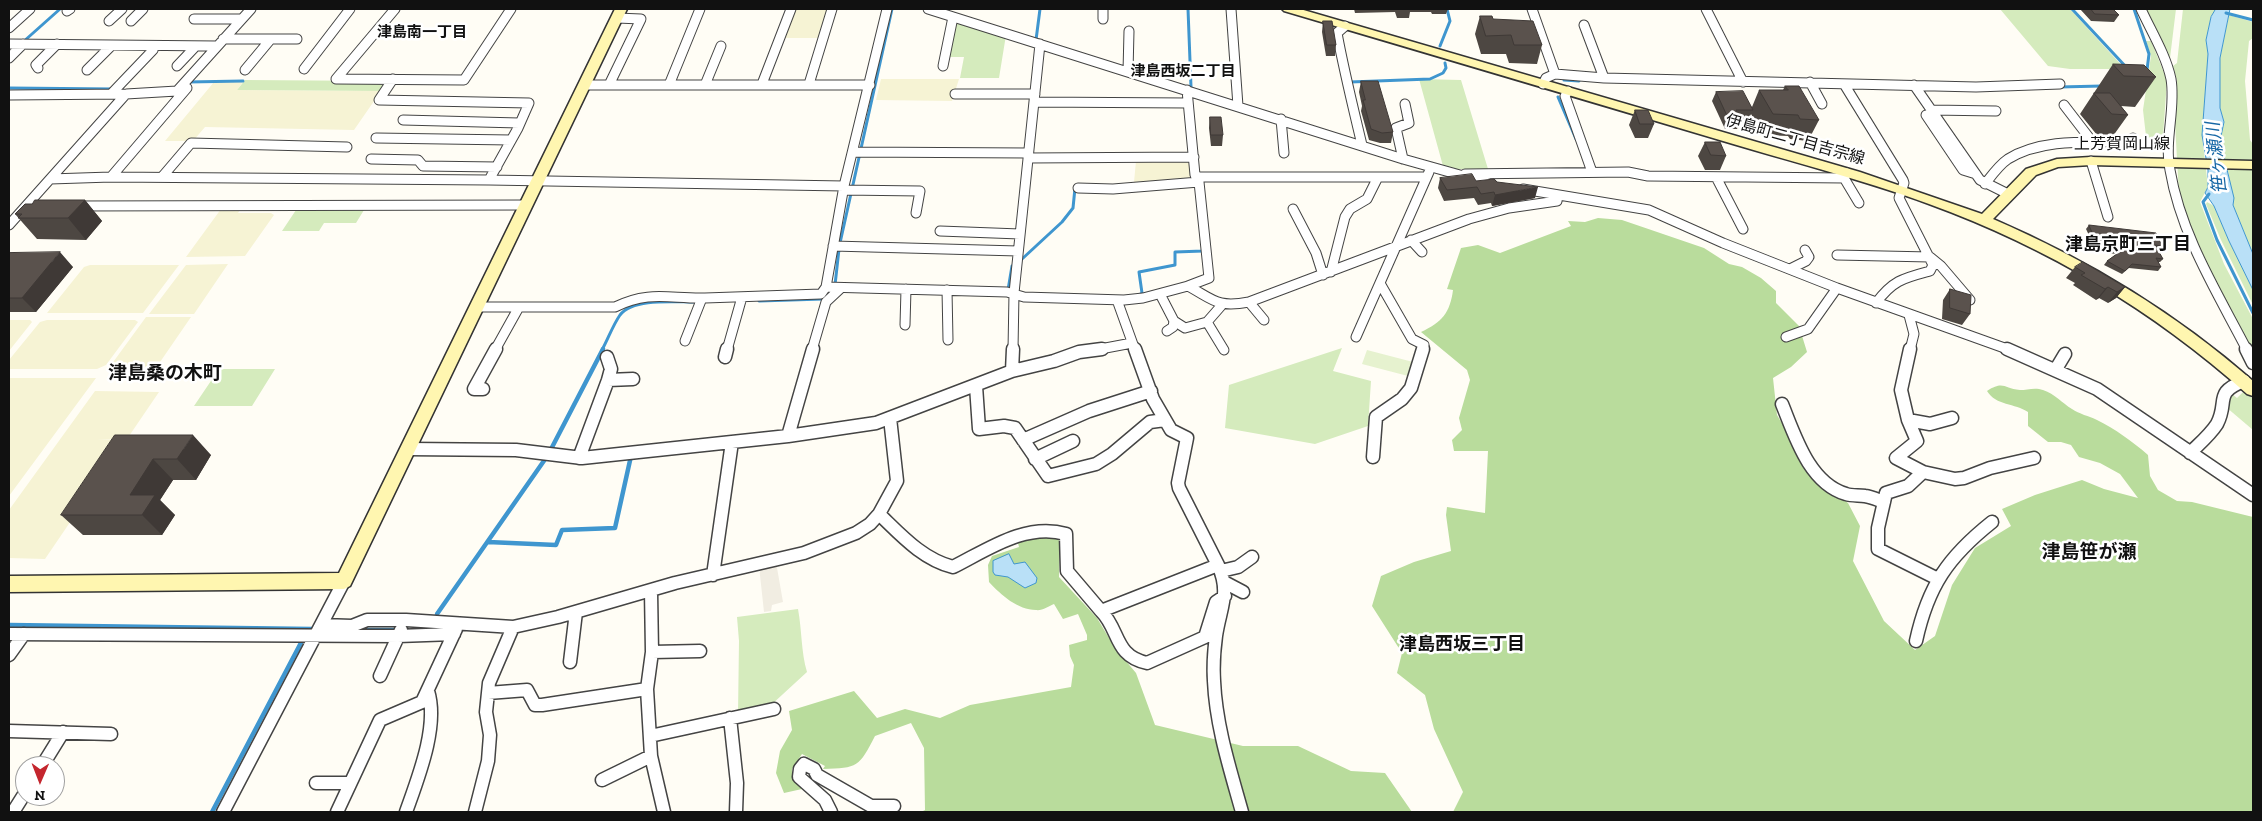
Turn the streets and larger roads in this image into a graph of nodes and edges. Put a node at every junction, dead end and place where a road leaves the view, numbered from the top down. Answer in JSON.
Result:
{"nodes":[{"id":1,"x":30,"y":9,"type":"edge"},
{"id":2,"x":122,"y":9,"type":"edge"},
{"id":3,"x":143,"y":9,"type":"edge"},
{"id":4,"x":251,"y":9,"type":"edge"},
{"id":5,"x":350,"y":9,"type":"edge"},
{"id":6,"x":395,"y":9,"type":"edge"},
{"id":7,"x":511,"y":9,"type":"edge"},
{"id":8,"x":700,"y":9,"type":"edge"},
{"id":9,"x":791,"y":9,"type":"edge"},
{"id":10,"x":832,"y":9,"type":"edge"},
{"id":11,"x":887,"y":9,"type":"edge"},
{"id":12,"x":928,"y":9,"type":"edge"},
{"id":13,"x":1103,"y":9,"type":"edge"},
{"id":14,"x":1231,"y":9,"type":"edge"},
{"id":15,"x":1288,"y":9,"type":"edge"},
{"id":16,"x":1532,"y":9,"type":"edge"},
{"id":17,"x":1706,"y":9,"type":"edge"},
{"id":18,"x":2141,"y":9,"type":"edge"},
{"id":19,"x":619,"y":14,"type":"edge"},
{"id":20,"x":953,"y":17,"type":"junction"},
{"id":21,"x":194,"y":19,"type":"dead end"},
{"id":22,"x":242,"y":19,"type":"junction"},
{"id":23,"x":1103,"y":19,"type":"dead end"},
{"id":24,"x":109,"y":21,"type":"dead end"},
{"id":25,"x":131,"y":21,"type":"dead end"},
{"id":26,"x":1584,"y":25,"type":"dead end"},
{"id":27,"x":1345,"y":26,"type":"junction"},
{"id":28,"x":9,"y":28,"type":"edge"},
{"id":29,"x":1129,"y":31,"type":"dead end"},
{"id":30,"x":297,"y":39,"type":"dead end"},
{"id":31,"x":270,"y":40,"type":"junction"},
{"id":32,"x":220,"y":43,"type":"junction"},
{"id":33,"x":9,"y":44,"type":"edge"},
{"id":34,"x":21,"y":44,"type":"junction"},
{"id":35,"x":57,"y":44,"type":"junction"},
{"id":36,"x":1040,"y":44,"type":"junction"},
{"id":37,"x":112,"y":45,"type":"junction"},
{"id":38,"x":151,"y":46,"type":"junction"},
{"id":39,"x":196,"y":46,"type":"junction"},
{"id":40,"x":721,"y":46,"type":"dead end"},
{"id":41,"x":9,"y":58,"type":"edge"},
{"id":42,"x":177,"y":66,"type":"dead end"},
{"id":43,"x":943,"y":66,"type":"dead end"},
{"id":44,"x":38,"y":68,"type":"dead end"},
{"id":45,"x":304,"y":69,"type":"dead end"},
{"id":46,"x":87,"y":70,"type":"dead end"},
{"id":47,"x":245,"y":70,"type":"dead end"},
{"id":48,"x":1128,"y":72,"type":"junction"},
{"id":49,"x":1555,"y":74,"type":"junction"},
{"id":50,"x":1604,"y":78,"type":"junction"},
{"id":51,"x":393,"y":79,"type":"junction"},
{"id":52,"x":1743,"y":82,"type":"junction"},
{"id":53,"x":1810,"y":82,"type":"junction"},
{"id":54,"x":183,"y":84,"type":"junction"},
{"id":55,"x":762,"y":84,"type":"junction"},
{"id":56,"x":809,"y":84,"type":"junction"},
{"id":57,"x":870,"y":84,"type":"junction"},
{"id":58,"x":1543,"y":84,"type":"junction"},
{"id":59,"x":1844,"y":84,"type":"junction"},
{"id":60,"x":2060,"y":84,"type":"dead end"},
{"id":61,"x":585,"y":85,"type":"junction"},
{"id":62,"x":609,"y":85,"type":"junction"},
{"id":63,"x":669,"y":85,"type":"junction"},
{"id":64,"x":705,"y":85,"type":"junction"},
{"id":65,"x":1914,"y":85,"type":"junction"},
{"id":66,"x":1187,"y":90,"type":"junction"},
{"id":67,"x":114,"y":91,"type":"junction"},
{"id":68,"x":1568,"y":91,"type":"junction"},
{"id":69,"x":126,"y":94,"type":"junction"},
{"id":70,"x":955,"y":94,"type":"dead end"},
{"id":71,"x":9,"y":95,"type":"edge"},
{"id":72,"x":1034,"y":98,"type":"junction"},
{"id":73,"x":1188,"y":103,"type":"junction"},
{"id":74,"x":1405,"y":104,"type":"dead end"},
{"id":75,"x":1822,"y":104,"type":"dead end"},
{"id":76,"x":2064,"y":105,"type":"dead end"},
{"id":77,"x":1238,"y":106,"type":"junction"},
{"id":78,"x":1996,"y":111,"type":"dead end"},
{"id":79,"x":1929,"y":113,"type":"junction"},
{"id":80,"x":1280,"y":119,"type":"junction"},
{"id":81,"x":404,"y":120,"type":"dead end"},
{"id":82,"x":518,"y":123,"type":"junction"},
{"id":83,"x":376,"y":138,"type":"dead end"},
{"id":84,"x":2133,"y":138,"type":"dead end"},
{"id":85,"x":512,"y":140,"type":"junction"},
{"id":86,"x":2094,"y":144,"type":"junction"},
{"id":87,"x":1362,"y":145,"type":"junction"},
{"id":88,"x":347,"y":146,"type":"dead end"},
{"id":89,"x":858,"y":152,"type":"junction"},
{"id":90,"x":1284,"y":153,"type":"dead end"},
{"id":91,"x":1028,"y":156,"type":"junction"},
{"id":92,"x":1194,"y":157,"type":"junction"},
{"id":93,"x":371,"y":159,"type":"dead end"},
{"id":94,"x":1403,"y":159,"type":"junction"},
{"id":95,"x":2092,"y":161,"type":"junction"},
{"id":96,"x":2172,"y":162,"type":"junction"},
{"id":97,"x":2253,"y":164,"type":"edge"},
{"id":98,"x":496,"y":167,"type":"junction"},
{"id":99,"x":1429,"y":172,"type":"junction"},
{"id":100,"x":1592,"y":172,"type":"junction"},
{"id":101,"x":1453,"y":174,"type":"junction"},
{"id":102,"x":1845,"y":176,"type":"junction"},
{"id":103,"x":111,"y":177,"type":"junction"},
{"id":104,"x":162,"y":177,"type":"junction"},
{"id":105,"x":1716,"y":177,"type":"junction"},
{"id":106,"x":50,"y":179,"type":"junction"},
{"id":107,"x":490,"y":180,"type":"junction"},
{"id":108,"x":1199,"y":180,"type":"junction"},
{"id":109,"x":1377,"y":180,"type":"junction"},
{"id":110,"x":538,"y":181,"type":"junction"},
{"id":111,"x":1985,"y":184,"type":"junction"},
{"id":112,"x":1078,"y":188,"type":"dead end"},
{"id":113,"x":848,"y":189,"type":"junction"},
{"id":114,"x":1900,"y":189,"type":"junction"},
{"id":115,"x":2008,"y":194,"type":"junction"},
{"id":116,"x":1558,"y":195,"type":"junction"},
{"id":117,"x":1859,"y":203,"type":"dead end"},
{"id":118,"x":526,"y":205,"type":"junction"},
{"id":119,"x":62,"y":206,"type":"edge"},
{"id":120,"x":25,"y":207,"type":"junction"},
{"id":121,"x":44,"y":207,"type":"edge"},
{"id":122,"x":1293,"y":209,"type":"dead end"},
{"id":123,"x":916,"y":213,"type":"dead end"},
{"id":124,"x":2108,"y":217,"type":"dead end"},
{"id":125,"x":1984,"y":220,"type":"junction"},
{"id":126,"x":9,"y":225,"type":"edge"},
{"id":127,"x":1743,"y":229,"type":"dead end"},
{"id":128,"x":940,"y":231,"type":"dead end"},
{"id":129,"x":1020,"y":234,"type":"junction"},
{"id":130,"x":1411,"y":240,"type":"junction"},
{"id":131,"x":1398,"y":244,"type":"junction"},
{"id":132,"x":833,"y":246,"type":"junction"},
{"id":133,"x":1805,"y":250,"type":"dead end"},
{"id":134,"x":1018,"y":251,"type":"junction"},
{"id":135,"x":1422,"y":252,"type":"dead end"},
{"id":136,"x":1837,"y":255,"type":"dead end"},
{"id":137,"x":1930,"y":257,"type":"junction"},
{"id":138,"x":1790,"y":269,"type":"junction"},
{"id":139,"x":1327,"y":273,"type":"junction"},
{"id":140,"x":1380,"y":285,"type":"junction"},
{"id":141,"x":1188,"y":286,"type":"junction"},
{"id":142,"x":826,"y":288,"type":"junction"},
{"id":143,"x":841,"y":288,"type":"junction"},
{"id":144,"x":1837,"y":288,"type":"junction"},
{"id":145,"x":906,"y":289,"type":"junction"},
{"id":146,"x":946,"y":290,"type":"junction"},
{"id":147,"x":1014,"y":293,"type":"junction"},
{"id":148,"x":1160,"y":294,"type":"junction"},
{"id":149,"x":742,"y":297,"type":"junction"},
{"id":150,"x":702,"y":298,"type":"junction"},
{"id":151,"x":1117,"y":300,"type":"junction"},
{"id":152,"x":1970,"y":300,"type":"edge"},
{"id":153,"x":1249,"y":302,"type":"junction"},
{"id":154,"x":1876,"y":303,"type":"junction"},
{"id":155,"x":1221,"y":306,"type":"junction"},
{"id":156,"x":477,"y":307,"type":"junction"},
{"id":157,"x":519,"y":307,"type":"junction"},
{"id":158,"x":1910,"y":315,"type":"junction"},
{"id":159,"x":1174,"y":320,"type":"junction"},
{"id":160,"x":1264,"y":320,"type":"dead end"},
{"id":161,"x":1207,"y":322,"type":"junction"},
{"id":162,"x":905,"y":325,"type":"dead end"},
{"id":163,"x":1167,"y":331,"type":"dead end"},
{"id":164,"x":1356,"y":337,"type":"dead end"},
{"id":165,"x":1786,"y":337,"type":"dead end"},
{"id":166,"x":948,"y":340,"type":"dead end"},
{"id":167,"x":685,"y":341,"type":"dead end"},
{"id":168,"x":1132,"y":343,"type":"junction"},
{"id":169,"x":1224,"y":350,"type":"dead end"},
{"id":170,"x":2065,"y":354,"type":"dead end"},
{"id":171,"x":607,"y":357,"type":"dead end"},
{"id":172,"x":725,"y":357,"type":"dead end"},
{"id":173,"x":2251,"y":359,"type":"edge"},
{"id":174,"x":2056,"y":369,"type":"junction"},
{"id":175,"x":1012,"y":370,"type":"junction"},
{"id":176,"x":634,"y":379,"type":"dead end"},
{"id":177,"x":608,"y":380,"type":"junction"},
{"id":178,"x":2248,"y":385,"type":"edge"},
{"id":179,"x":976,"y":386,"type":"junction"},
{"id":180,"x":484,"y":389,"type":"dead end"},
{"id":181,"x":1151,"y":391,"type":"junction"},
{"id":182,"x":1782,"y":404,"type":"dead end"},
{"id":183,"x":890,"y":418,"type":"junction"},
{"id":184,"x":1952,"y":418,"type":"dead end"},
{"id":185,"x":1165,"y":420,"type":"junction"},
{"id":186,"x":1908,"y":420,"type":"junction"},
{"id":187,"x":788,"y":436,"type":"junction"},
{"id":188,"x":1023,"y":440,"type":"junction"},
{"id":189,"x":732,"y":442,"type":"junction"},
{"id":190,"x":1073,"y":442,"type":"dead end"},
{"id":191,"x":408,"y":450,"type":"junction"},
{"id":192,"x":2190,"y":452,"type":"junction"},
{"id":193,"x":1373,"y":457,"type":"dead end"},
{"id":194,"x":579,"y":458,"type":"junction"},
{"id":195,"x":2034,"y":458,"type":"dead end"},
{"id":196,"x":1035,"y":459,"type":"junction"},
{"id":197,"x":1923,"y":472,"type":"junction"},
{"id":198,"x":2253,"y":495,"type":"edge"},
{"id":199,"x":1884,"y":502,"type":"junction"},
{"id":200,"x":879,"y":514,"type":"junction"},
{"id":201,"x":1992,"y":522,"type":"dead end"},
{"id":202,"x":1252,"y":557,"type":"dead end"},
{"id":203,"x":1221,"y":573,"type":"junction"},
{"id":204,"x":713,"y":575,"type":"junction"},
{"id":205,"x":1936,"y":578,"type":"junction"},
{"id":206,"x":344,"y":581,"type":"junction"},
{"id":207,"x":9,"y":584,"type":"edge"},
{"id":208,"x":651,"y":591,"type":"junction"},
{"id":209,"x":1244,"y":592,"type":"dead end"},
{"id":210,"x":1225,"y":596,"type":"junction"},
{"id":211,"x":1100,"y":611,"type":"junction"},
{"id":212,"x":576,"y":612,"type":"junction"},
{"id":213,"x":406,"y":620,"type":"junction"},
{"id":214,"x":513,"y":627,"type":"junction"},
{"id":215,"x":457,"y":628,"type":"junction"},
{"id":216,"x":312,"y":633,"type":"junction"},
{"id":217,"x":9,"y":634,"type":"edge"},
{"id":218,"x":24,"y":634,"type":"junction"},
{"id":219,"x":398,"y":636,"type":"junction"},
{"id":220,"x":1916,"y":641,"type":"dead end"},
{"id":221,"x":700,"y":651,"type":"dead end"},
{"id":222,"x":652,"y":652,"type":"junction"},
{"id":223,"x":9,"y":655,"type":"edge"},
{"id":224,"x":570,"y":662,"type":"dead end"},
{"id":225,"x":380,"y":676,"type":"dead end"},
{"id":226,"x":647,"y":689,"type":"junction"},
{"id":227,"x":428,"y":691,"type":"junction"},
{"id":228,"x":488,"y":693,"type":"junction"},
{"id":229,"x":774,"y":709,"type":"dead end"},
{"id":230,"x":730,"y":718,"type":"junction"},
{"id":231,"x":9,"y":731,"type":"edge"},
{"id":232,"x":63,"y":732,"type":"junction"},
{"id":233,"x":111,"y":734,"type":"dead end"},
{"id":234,"x":650,"y":736,"type":"junction"},
{"id":235,"x":48,"y":756,"type":"edge"},
{"id":236,"x":651,"y":756,"type":"junction"},
{"id":237,"x":602,"y":780,"type":"dead end"},
{"id":238,"x":316,"y":783,"type":"dead end"},
{"id":239,"x":349,"y":783,"type":"junction"},
{"id":240,"x":894,"y":806,"type":"dead end"},
{"id":241,"x":224,"y":812,"type":"edge"},
{"id":242,"x":337,"y":812,"type":"edge"},
{"id":243,"x":406,"y":812,"type":"edge"},
{"id":244,"x":475,"y":812,"type":"edge"},
{"id":245,"x":664,"y":812,"type":"edge"},
{"id":246,"x":736,"y":812,"type":"edge"},
{"id":247,"x":831,"y":812,"type":"edge"},
{"id":248,"x":1242,"y":812,"type":"edge"}],
"edges":[{"from":1,"to":28,"type":"street"},
{"from":2,"to":24,"type":"street"},
{"from":3,"to":25,"type":"street"},
{"from":4,"to":22,"type":"street"},
{"from":5,"to":45,"type":"street"},
{"from":6,"to":51,"type":"street"},
{"from":7,"to":51,"type":"street"},
{"from":8,"to":63,"type":"street"},
{"from":9,"to":55,"type":"street"},
{"from":10,"to":56,"type":"street"},
{"from":11,"to":57,"type":"street"},
{"from":12,"to":20,"type":"street"},
{"from":13,"to":23,"type":"street"},
{"from":14,"to":77,"type":"street"},
{"from":15,"to":27,"type":"street","name":"伊島町二丁目吉宗線"},
{"from":16,"to":49,"type":"street"},
{"from":17,"to":52,"type":"street"},
{"from":18,"to":96,"type":"street"},
{"from":19,"to":61,"type":"street"},
{"from":19,"to":62,"type":"street"},
{"from":20,"to":36,"type":"street"},
{"from":20,"to":43,"type":"street"},
{"from":21,"to":22,"type":"street"},
{"from":22,"to":32,"type":"street"},
{"from":26,"to":50,"type":"street"},
{"from":27,"to":58,"type":"street","name":"伊島町二丁目吉宗線"},
{"from":27,"to":87,"type":"street"},
{"from":29,"to":48,"type":"street"},
{"from":30,"to":31,"type":"street"},
{"from":31,"to":32,"type":"street"},
{"from":31,"to":47,"type":"street"},
{"from":32,"to":39,"type":"street"},
{"from":32,"to":54,"type":"street"},
{"from":33,"to":34,"type":"street"},
{"from":34,"to":35,"type":"street"},
{"from":34,"to":41,"type":"street"},
{"from":35,"to":37,"type":"street"},
{"from":35,"to":44,"type":"street"},
{"from":36,"to":48,"type":"street"},
{"from":36,"to":72,"type":"street"},
{"from":37,"to":38,"type":"street"},
{"from":37,"to":46,"type":"street"},
{"from":38,"to":39,"type":"street"},
{"from":38,"to":67,"type":"street"},
{"from":39,"to":42,"type":"street"},
{"from":40,"to":64,"type":"street"},
{"from":48,"to":66,"type":"street"},
{"from":49,"to":50,"type":"street"},
{"from":49,"to":58,"type":"street"},
{"from":50,"to":52,"type":"street"},
{"from":51,"to":82,"type":"street"},
{"from":52,"to":53,"type":"street"},
{"from":53,"to":59,"type":"street"},
{"from":53,"to":75,"type":"street"},
{"from":54,"to":69,"type":"street"},
{"from":54,"to":103,"type":"street"},
{"from":55,"to":56,"type":"street"},
{"from":55,"to":64,"type":"street"},
{"from":56,"to":57,"type":"street"},
{"from":57,"to":89,"type":"street"},
{"from":58,"to":68,"type":"street","name":"伊島町二丁目吉宗線"},
{"from":59,"to":65,"type":"street"},
{"from":59,"to":114,"type":"street"},
{"from":60,"to":65,"type":"street"},
{"from":61,"to":62,"type":"street"},
{"from":61,"to":110,"type":"street"},
{"from":62,"to":63,"type":"street"},
{"from":63,"to":64,"type":"street"},
{"from":65,"to":79,"type":"street"},
{"from":66,"to":73,"type":"street"},
{"from":66,"to":77,"type":"street"},
{"from":67,"to":69,"type":"street"},
{"from":67,"to":71,"type":"street"},
{"from":68,"to":100,"type":"street"},
{"from":68,"to":102,"type":"street","name":"伊島町二丁目吉宗線"},
{"from":69,"to":106,"type":"street"},
{"from":70,"to":72,"type":"street"},
{"from":72,"to":73,"type":"street"},
{"from":72,"to":91,"type":"street"},
{"from":73,"to":92,"type":"street"},
{"from":74,"to":94,"type":"street"},
{"from":76,"to":86,"type":"street"},
{"from":77,"to":80,"type":"street"},
{"from":78,"to":79,"type":"street"},
{"from":79,"to":111,"type":"street"},
{"from":80,"to":87,"type":"street"},
{"from":80,"to":90,"type":"street"},
{"from":81,"to":82,"type":"street"},
{"from":82,"to":85,"type":"street"},
{"from":83,"to":85,"type":"street"},
{"from":84,"to":86,"type":"street"},
{"from":85,"to":98,"type":"street"},
{"from":86,"to":111,"type":"street"},
{"from":87,"to":94,"type":"street"},
{"from":88,"to":104,"type":"street"},
{"from":89,"to":91,"type":"street"},
{"from":89,"to":113,"type":"street"},
{"from":91,"to":92,"type":"street"},
{"from":91,"to":129,"type":"street"},
{"from":92,"to":108,"type":"street"},
{"from":93,"to":98,"type":"street"},
{"from":94,"to":99,"type":"street"},
{"from":95,"to":96,"type":"street","name":"上芳賀岡山線"},
{"from":95,"to":115,"type":"street","name":"上芳賀岡山線"},
{"from":95,"to":124,"type":"street"},
{"from":96,"to":97,"type":"street","name":"上芳賀岡山線"},
{"from":96,"to":173,"type":"street"},
{"from":98,"to":107,"type":"street"},
{"from":99,"to":101,"type":"street"},
{"from":99,"to":109,"type":"street"},
{"from":99,"to":131,"type":"street"},
{"from":100,"to":101,"type":"street"},
{"from":100,"to":105,"type":"street"},
{"from":101,"to":116,"type":"street"},
{"from":102,"to":105,"type":"street"},
{"from":102,"to":114,"type":"street","name":"伊島町二丁目吉宗線"},
{"from":102,"to":117,"type":"street"},
{"from":103,"to":104,"type":"street"},
{"from":103,"to":106,"type":"street"},
{"from":104,"to":107,"type":"street"},
{"from":105,"to":127,"type":"street"},
{"from":106,"to":120,"type":"street"},
{"from":107,"to":110,"type":"street"},
{"from":108,"to":109,"type":"street"},
{"from":108,"to":112,"type":"street"},
{"from":108,"to":141,"type":"street"},
{"from":109,"to":139,"type":"street"},
{"from":110,"to":113,"type":"street"},
{"from":110,"to":118,"type":"street"},
{"from":111,"to":115,"type":"street"},
{"from":113,"to":123,"type":"street"},
{"from":113,"to":132,"type":"street"},
{"from":114,"to":125,"type":"street","name":"伊島町二丁目吉宗線"},
{"from":114,"to":137,"type":"street"},
{"from":115,"to":125,"type":"street","name":"上芳賀岡山線"},
{"from":116,"to":130,"type":"street"},
{"from":116,"to":138,"type":"street"},
{"from":118,"to":119,"type":"street"},
{"from":118,"to":156,"type":"street"},
{"from":120,"to":121,"type":"street"},
{"from":120,"to":126,"type":"street"},
{"from":122,"to":139,"type":"street"},
{"from":125,"to":178,"type":"street","name":"伊島町二丁目吉宗線"},
{"from":128,"to":129,"type":"street"},
{"from":129,"to":134,"type":"street"},
{"from":130,"to":131,"type":"street"},
{"from":130,"to":135,"type":"street"},
{"from":131,"to":139,"type":"street"},
{"from":131,"to":140,"type":"street"},
{"from":132,"to":134,"type":"street"},
{"from":132,"to":142,"type":"street"},
{"from":133,"to":138,"type":"street"},
{"from":134,"to":147,"type":"street"},
{"from":136,"to":137,"type":"street"},
{"from":137,"to":152,"type":"street"},
{"from":137,"to":154,"type":"street"},
{"from":138,"to":144,"type":"street"},
{"from":139,"to":153,"type":"street"},
{"from":140,"to":164,"type":"street"},
{"from":140,"to":193,"type":"street"},
{"from":141,"to":148,"type":"street"},
{"from":141,"to":155,"type":"street"},
{"from":142,"to":143,"type":"street"},
{"from":142,"to":149,"type":"street"},
{"from":143,"to":145,"type":"street"},
{"from":143,"to":187,"type":"street"},
{"from":144,"to":154,"type":"street"},
{"from":144,"to":165,"type":"street"},
{"from":145,"to":146,"type":"street"},
{"from":145,"to":162,"type":"street"},
{"from":146,"to":147,"type":"street"},
{"from":146,"to":166,"type":"street"},
{"from":147,"to":151,"type":"street"},
{"from":147,"to":175,"type":"street"},
{"from":148,"to":151,"type":"street"},
{"from":148,"to":159,"type":"street"},
{"from":149,"to":150,"type":"street"},
{"from":149,"to":172,"type":"street"},
{"from":150,"to":157,"type":"street"},
{"from":150,"to":167,"type":"street"},
{"from":151,"to":168,"type":"street"},
{"from":153,"to":155,"type":"street"},
{"from":153,"to":160,"type":"street"},
{"from":154,"to":158,"type":"street"},
{"from":155,"to":161,"type":"street"},
{"from":156,"to":157,"type":"street"},
{"from":156,"to":191,"type":"street"},
{"from":157,"to":180,"type":"street"},
{"from":158,"to":174,"type":"street"},
{"from":158,"to":186,"type":"street"},
{"from":159,"to":161,"type":"street"},
{"from":159,"to":163,"type":"street"},
{"from":161,"to":169,"type":"street"},
{"from":168,"to":175,"type":"street"},
{"from":168,"to":181,"type":"street"},
{"from":170,"to":174,"type":"street"},
{"from":171,"to":177,"type":"street"},
{"from":174,"to":192,"type":"street"},
{"from":175,"to":179,"type":"street"},
{"from":176,"to":177,"type":"street"},
{"from":177,"to":194,"type":"street"},
{"from":178,"to":192,"type":"street"},
{"from":179,"to":183,"type":"street"},
{"from":179,"to":188,"type":"street"},
{"from":181,"to":185,"type":"street"},
{"from":181,"to":188,"type":"street"},
{"from":182,"to":199,"type":"street"},
{"from":183,"to":187,"type":"street"},
{"from":183,"to":200,"type":"street"},
{"from":184,"to":186,"type":"street"},
{"from":185,"to":196,"type":"street"},
{"from":185,"to":203,"type":"street"},
{"from":186,"to":197,"type":"street"},
{"from":187,"to":189,"type":"street"},
{"from":188,"to":196,"type":"street"},
{"from":189,"to":194,"type":"street"},
{"from":189,"to":204,"type":"street"},
{"from":190,"to":196,"type":"street"},
{"from":191,"to":194,"type":"street"},
{"from":191,"to":206,"type":"street"},
{"from":192,"to":198,"type":"street"},
{"from":195,"to":197,"type":"street"},
{"from":197,"to":199,"type":"street"},
{"from":199,"to":205,"type":"street"},
{"from":200,"to":204,"type":"street"},
{"from":200,"to":211,"type":"street"},
{"from":201,"to":205,"type":"street"},
{"from":202,"to":203,"type":"street"},
{"from":203,"to":209,"type":"street"},
{"from":203,"to":210,"type":"street"},
{"from":203,"to":211,"type":"street"},
{"from":204,"to":208,"type":"street"},
{"from":205,"to":220,"type":"street"},
{"from":206,"to":207,"type":"street"},
{"from":206,"to":216,"type":"street"},
{"from":208,"to":212,"type":"street"},
{"from":208,"to":222,"type":"street"},
{"from":210,"to":211,"type":"street"},
{"from":210,"to":248,"type":"street"},
{"from":212,"to":214,"type":"street"},
{"from":212,"to":224,"type":"street"},
{"from":213,"to":215,"type":"street"},
{"from":213,"to":216,"type":"street"},
{"from":213,"to":219,"type":"street"},
{"from":214,"to":215,"type":"street"},
{"from":214,"to":228,"type":"street"},
{"from":215,"to":219,"type":"street"},
{"from":215,"to":227,"type":"street"},
{"from":216,"to":218,"type":"street"},
{"from":216,"to":219,"type":"street"},
{"from":216,"to":241,"type":"street"},
{"from":217,"to":218,"type":"street"},
{"from":218,"to":223,"type":"street"},
{"from":219,"to":225,"type":"street"},
{"from":221,"to":222,"type":"street"},
{"from":222,"to":226,"type":"street"},
{"from":226,"to":228,"type":"street"},
{"from":226,"to":234,"type":"street"},
{"from":227,"to":239,"type":"street"},
{"from":227,"to":243,"type":"street"},
{"from":228,"to":244,"type":"street"},
{"from":229,"to":230,"type":"street"},
{"from":230,"to":234,"type":"street"},
{"from":230,"to":246,"type":"street"},
{"from":231,"to":232,"type":"street"},
{"from":232,"to":233,"type":"street"},
{"from":232,"to":235,"type":"street"},
{"from":234,"to":236,"type":"street"},
{"from":236,"to":237,"type":"street"},
{"from":236,"to":245,"type":"street"},
{"from":238,"to":239,"type":"street"},
{"from":239,"to":242,"type":"street"},
{"from":240,"to":247,"type":"street"}]}
